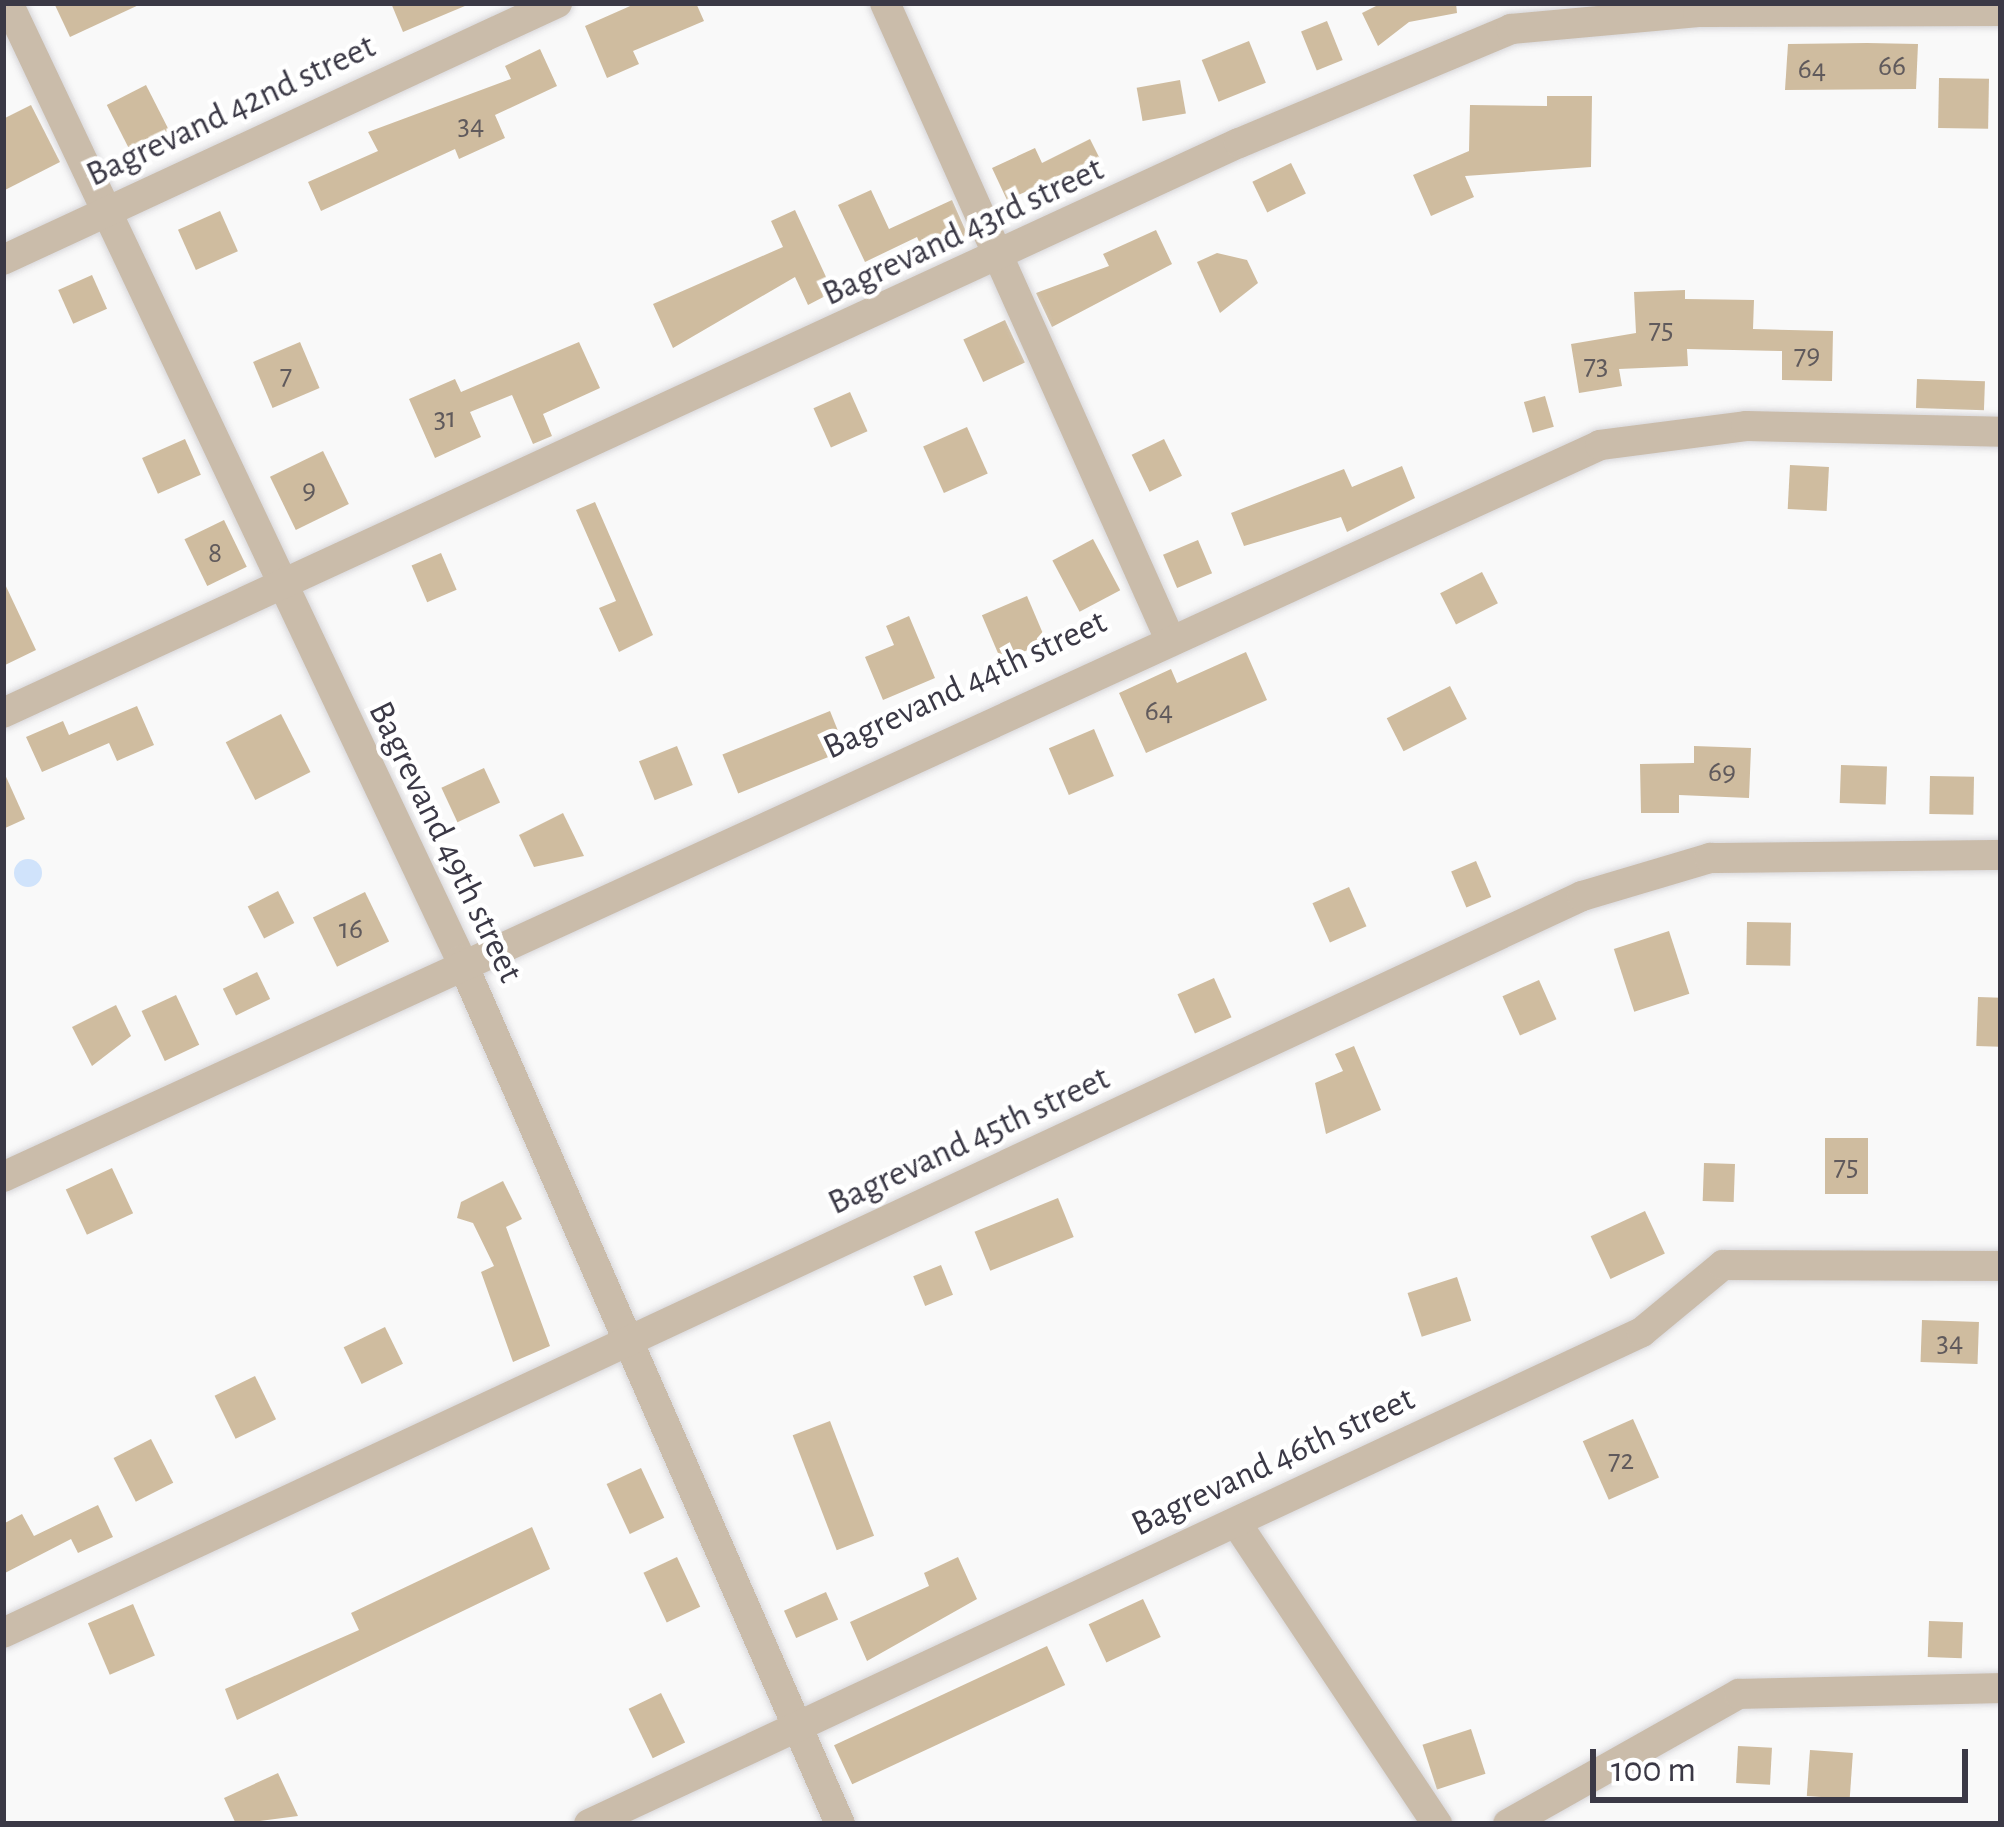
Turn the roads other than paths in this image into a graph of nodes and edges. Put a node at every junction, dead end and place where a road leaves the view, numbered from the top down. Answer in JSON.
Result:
{"nodes":[{"id":1,"x":8,"y":3,"type":"edge"},
{"id":2,"x":557,"y":3,"type":"edge"},
{"id":3,"x":886,"y":3,"type":"edge"},
{"id":4,"x":2001,"y":11,"type":"edge"},
{"id":5,"x":108,"y":211,"type":"junction"},
{"id":6,"x":3,"y":260,"type":"edge"},
{"id":7,"x":1000,"y":261,"type":"junction"},
{"id":8,"x":2001,"y":432,"type":"edge"},
{"id":9,"x":278,"y":586,"type":"junction"},
{"id":10,"x":1168,"y":634,"type":"junction"},
{"id":11,"x":3,"y":713,"type":"edge"},
{"id":12,"x":2001,"y":855,"type":"edge"},
{"id":13,"x":461,"y":960,"type":"junction"},
{"id":14,"x":3,"y":1177,"type":"edge"},
{"id":15,"x":2001,"y":1266,"type":"edge"},
{"id":16,"x":634,"y":1341,"type":"junction"},
{"id":17,"x":1237,"y":1524,"type":"junction"},
{"id":18,"x":3,"y":1633,"type":"edge"},
{"id":19,"x":2001,"y":1688,"type":"edge"},
{"id":20,"x":796,"y":1723,"type":"junction"},
{"id":21,"x":589,"y":1824,"type":"edge"},
{"id":22,"x":840,"y":1824,"type":"edge"},
{"id":23,"x":1437,"y":1824,"type":"edge"},
{"id":24,"x":1508,"y":1824,"type":"edge"}],
"edges":[{"from":1,"to":5,"type":"street","name":"Bagrevand 49th street"},
{"from":2,"to":5,"type":"street","name":"Bagrevand 42nd street"},
{"from":3,"to":7,"type":"street"},
{"from":4,"to":7,"type":"street","name":"Bagrevand 43rd street"},
{"from":5,"to":6,"type":"street","name":"Bagrevand 42nd street"},
{"from":5,"to":9,"type":"street","name":"Bagrevand 49th street"},
{"from":7,"to":9,"type":"street","name":"Bagrevand 43rd street"},
{"from":7,"to":10,"type":"street"},
{"from":8,"to":10,"type":"street","name":"Bagrevand 44th street"},
{"from":9,"to":11,"type":"street","name":"Bagrevand 43rd street"},
{"from":9,"to":13,"type":"street","name":"Bagrevand 49th street"},
{"from":10,"to":13,"type":"street","name":"Bagrevand 44th street"},
{"from":12,"to":16,"type":"street","name":"Bagrevand 45th street"},
{"from":13,"to":14,"type":"street","name":"Bagrevand 44th street"},
{"from":13,"to":16,"type":"street","name":"Bagrevand 49th street"},
{"from":15,"to":17,"type":"street","name":"Bagrevand 46th street"},
{"from":16,"to":18,"type":"street","name":"Bagrevand 45th street"},
{"from":16,"to":20,"type":"street","name":"Bagrevand 49th street"},
{"from":17,"to":20,"type":"street","name":"Bagrevand 46th street"},
{"from":17,"to":23,"type":"street"},
{"from":19,"to":24,"type":"street"},
{"from":20,"to":21,"type":"street","name":"Bagrevand 46th street"},
{"from":20,"to":22,"type":"street","name":"Bagrevand 49th street"}]}
